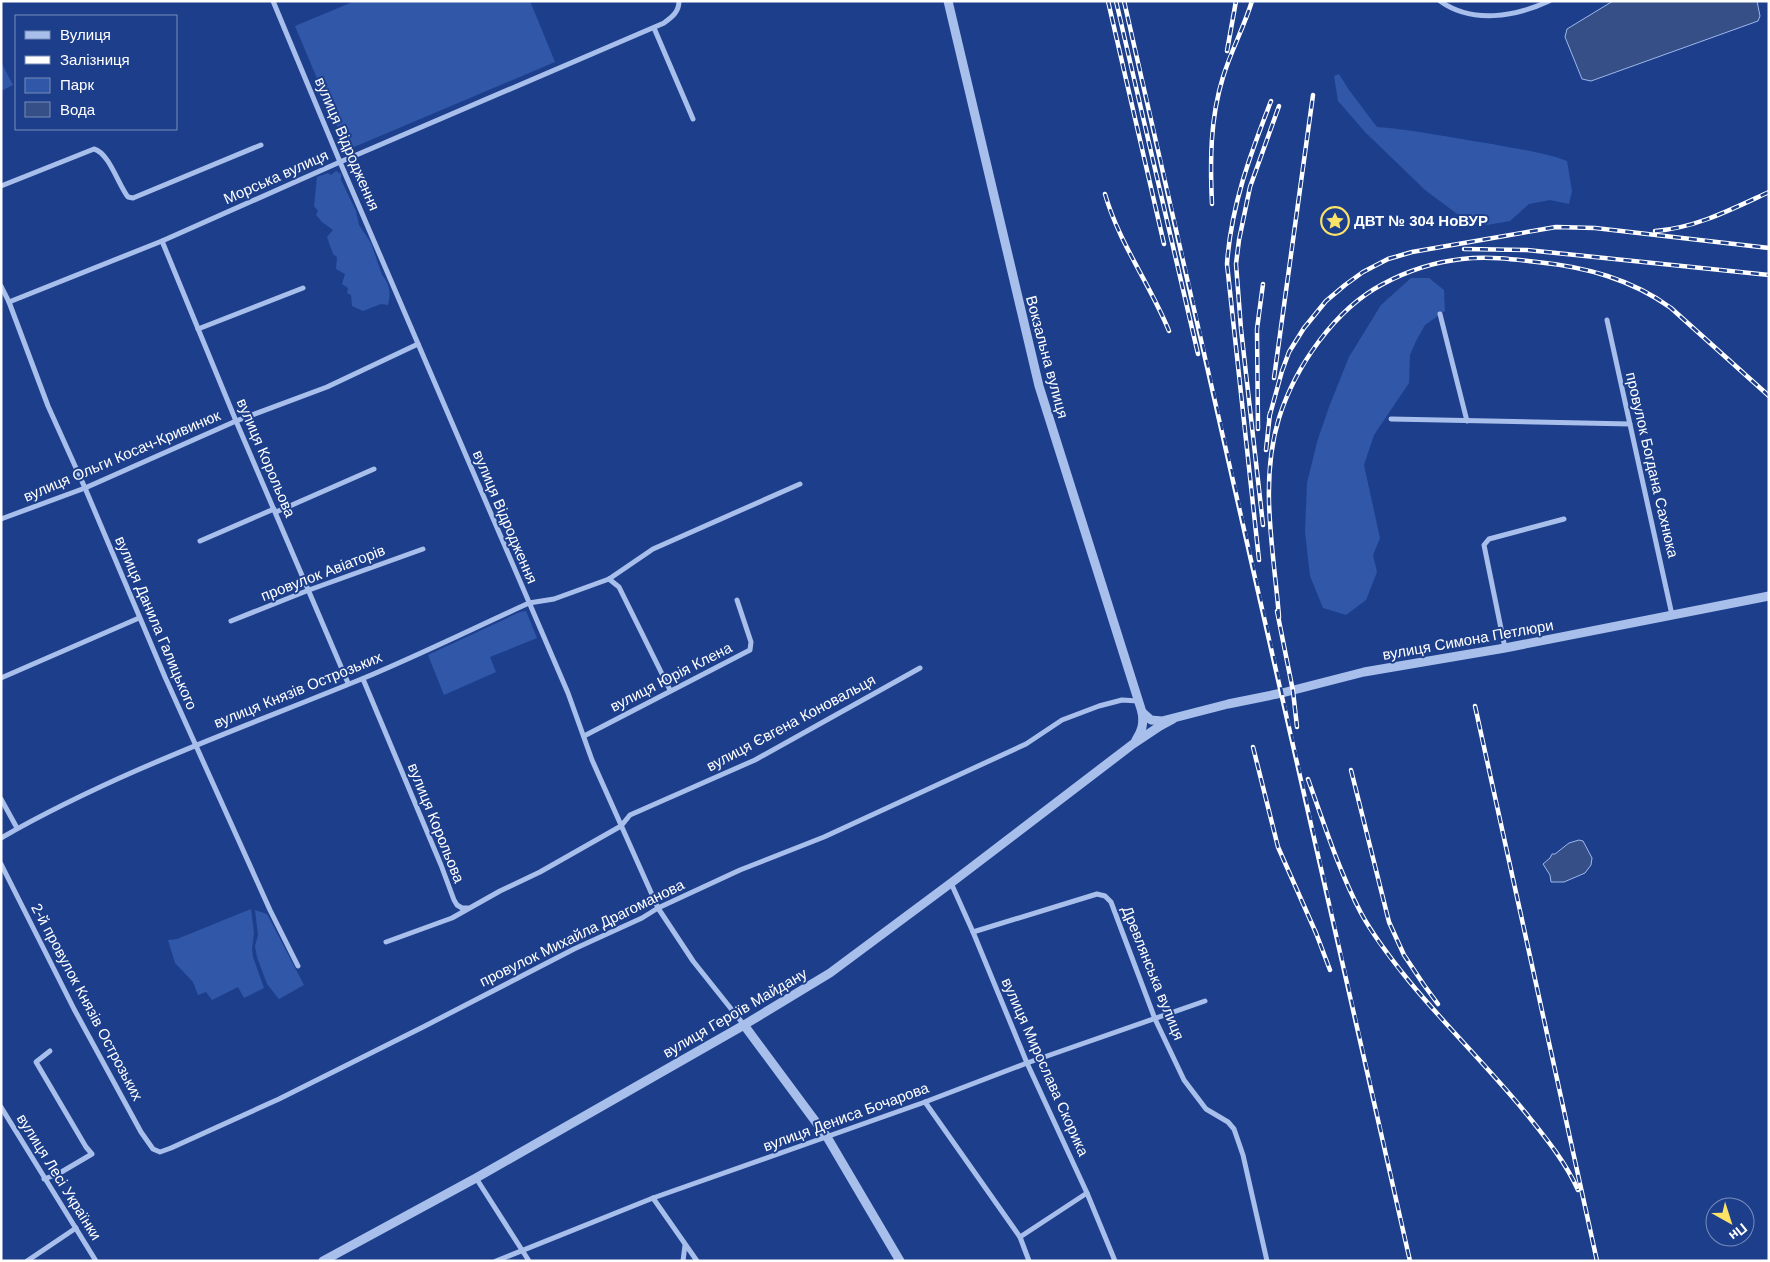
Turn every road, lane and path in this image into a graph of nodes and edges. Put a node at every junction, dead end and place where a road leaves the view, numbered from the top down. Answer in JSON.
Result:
{"nodes":[{"id":1,"x":274,"y":1,"type":"edge"},
{"id":2,"x":679,"y":1,"type":"edge"},
{"id":3,"x":948,"y":1,"type":"edge"},
{"id":4,"x":1440,"y":1,"type":"edge"},
{"id":5,"x":1549,"y":1,"type":"edge"},
{"id":6,"x":654,"y":28,"type":"junction"},
{"id":7,"x":693,"y":119,"type":"dead end"},
{"id":8,"x":262,"y":145,"type":"dead end"},
{"id":9,"x":340,"y":162,"type":"junction"},
{"id":10,"x":1,"y":186,"type":"edge"},
{"id":11,"x":162,"y":241,"type":"junction"},
{"id":12,"x":1,"y":286,"type":"edge"},
{"id":13,"x":302,"y":288,"type":"dead end"},
{"id":14,"x":9,"y":302,"type":"junction"},
{"id":15,"x":1440,"y":314,"type":"dead end"},
{"id":16,"x":1607,"y":320,"type":"dead end"},
{"id":17,"x":198,"y":329,"type":"junction"},
{"id":18,"x":418,"y":344,"type":"junction"},
{"id":19,"x":1391,"y":419,"type":"dead end"},
{"id":20,"x":236,"y":421,"type":"junction"},
{"id":21,"x":1467,"y":421,"type":"junction"},
{"id":22,"x":1630,"y":424,"type":"junction"},
{"id":23,"x":374,"y":469,"type":"dead end"},
{"id":24,"x":800,"y":484,"type":"dead end"},
{"id":25,"x":85,"y":488,"type":"junction"},
{"id":26,"x":275,"y":510,"type":"junction"},
{"id":27,"x":1564,"y":519,"type":"dead end"},
{"id":28,"x":1,"y":520,"type":"edge"},
{"id":29,"x":200,"y":541,"type":"dead end"},
{"id":30,"x":423,"y":549,"type":"dead end"},
{"id":31,"x":608,"y":578,"type":"junction"},
{"id":32,"x":309,"y":590,"type":"junction"},
{"id":33,"x":1769,"y":596,"type":"edge"},
{"id":34,"x":737,"y":600,"type":"dead end"},
{"id":35,"x":528,"y":603,"type":"junction"},
{"id":36,"x":1672,"y":615,"type":"junction"},
{"id":37,"x":139,"y":618,"type":"junction"},
{"id":38,"x":231,"y":621,"type":"dead end"},
{"id":39,"x":1504,"y":648,"type":"junction"},
{"id":40,"x":920,"y":668,"type":"dead end"},
{"id":41,"x":1,"y":678,"type":"edge"},
{"id":42,"x":362,"y":679,"type":"junction"},
{"id":43,"x":348,"y":683,"type":"junction"},
{"id":44,"x":670,"y":690,"type":"junction"},
{"id":45,"x":1139,"y":701,"type":"junction"},
{"id":46,"x":1142,"y":712,"type":"junction"},
{"id":47,"x":1173,"y":719,"type":"junction"},
{"id":48,"x":584,"y":736,"type":"junction"},
{"id":49,"x":196,"y":744,"type":"junction"},
{"id":50,"x":1133,"y":744,"type":"junction"},
{"id":51,"x":1,"y":799,"type":"edge"},
{"id":52,"x":621,"y":826,"type":"junction"},
{"id":53,"x":17,"y":828,"type":"junction"},
{"id":54,"x":1,"y":838,"type":"edge"},
{"id":55,"x":1,"y":864,"type":"edge"},
{"id":56,"x":951,"y":883,"type":"junction"},
{"id":57,"x":473,"y":906,"type":"junction"},
{"id":58,"x":658,"y":908,"type":"junction"},
{"id":59,"x":973,"y":932,"type":"junction"},
{"id":60,"x":386,"y":942,"type":"dead end"},
{"id":61,"x":298,"y":966,"type":"dead end"},
{"id":62,"x":1205,"y":1001,"type":"dead end"},
{"id":63,"x":1155,"y":1019,"type":"junction"},
{"id":64,"x":744,"y":1024,"type":"junction"},
{"id":65,"x":50,"y":1051,"type":"dead end"},
{"id":66,"x":1027,"y":1063,"type":"junction"},
{"id":67,"x":925,"y":1102,"type":"junction"},
{"id":68,"x":1,"y":1107,"type":"edge"},
{"id":69,"x":827,"y":1137,"type":"junction"},
{"id":70,"x":153,"y":1150,"type":"joint"},
{"id":71,"x":476,"y":1178,"type":"junction"},
{"id":72,"x":44,"y":1179,"type":"junction"},
{"id":73,"x":1087,"y":1193,"type":"junction"},
{"id":74,"x":653,"y":1198,"type":"junction"},
{"id":75,"x":76,"y":1228,"type":"junction"},
{"id":76,"x":1020,"y":1237,"type":"junction"},
{"id":77,"x":685,"y":1244,"type":"junction"},
{"id":78,"x":521,"y":1250,"type":"junction"},
{"id":79,"x":27,"y":1261,"type":"edge"},
{"id":80,"x":96,"y":1261,"type":"edge"},
{"id":81,"x":322,"y":1261,"type":"edge"},
{"id":82,"x":496,"y":1261,"type":"edge"},
{"id":83,"x":529,"y":1261,"type":"edge"},
{"id":84,"x":683,"y":1261,"type":"edge"},
{"id":85,"x":697,"y":1261,"type":"edge"},
{"id":86,"x":900,"y":1261,"type":"edge"},
{"id":87,"x":1029,"y":1261,"type":"edge"},
{"id":88,"x":1115,"y":1261,"type":"edge"},
{"id":89,"x":1266,"y":1261,"type":"edge"}],
"edges":[{"from":1,"to":9,"type":"street","name":"вулиця Відродження"},
{"from":2,"to":6,"type":"street","name":"Морська вулиця"},
{"from":3,"to":45,"type":"street","name":"Вокзальна вулиця"},
{"from":4,"to":5,"type":"street"},
{"from":6,"to":7,"type":"street"},
{"from":6,"to":9,"type":"street","name":"Морська вулиця"},
{"from":8,"to":10,"type":"street"},
{"from":9,"to":11,"type":"street","name":"Морська вулиця"},
{"from":9,"to":18,"type":"street","name":"вулиця Відродження"},
{"from":11,"to":14,"type":"street","name":"Морська вулиця"},
{"from":11,"to":17,"type":"street","name":"вулиця Корольова"},
{"from":12,"to":14,"type":"street","name":"вулиця Данила Галицького"},
{"from":13,"to":17,"type":"street"},
{"from":14,"to":25,"type":"street","name":"вулиця Данила Галицького"},
{"from":15,"to":21,"type":"street"},
{"from":16,"to":22,"type":"street","name":"провулок Богдана Сахнюка"},
{"from":17,"to":20,"type":"street","name":"вулиця Корольова"},
{"from":18,"to":20,"type":"street","name":"вулиця Ольги Косач-Кривинюк"},
{"from":18,"to":35,"type":"street","name":"вулиця Відродження"},
{"from":19,"to":21,"type":"street"},
{"from":20,"to":25,"type":"street","name":"вулиця Ольги Косач-Кривинюк"},
{"from":20,"to":26,"type":"street","name":"вулиця Корольова"},
{"from":21,"to":22,"type":"street"},
{"from":22,"to":36,"type":"street","name":"провулок Богдана Сахнюка"},
{"from":23,"to":26,"type":"street"},
{"from":24,"to":31,"type":"street","name":"вулиця Князів Острозьких"},
{"from":25,"to":28,"type":"street","name":"вулиця Ольги Косач-Кривинюк"},
{"from":25,"to":37,"type":"street","name":"вулиця Данила Галицького"},
{"from":26,"to":29,"type":"street"},
{"from":26,"to":32,"type":"street","name":"вулиця Корольова"},
{"from":27,"to":39,"type":"street"},
{"from":30,"to":32,"type":"street","name":"провулок Авіаторів"},
{"from":31,"to":35,"type":"street","name":"вулиця Князів Острозьких"},
{"from":31,"to":44,"type":"street"},
{"from":32,"to":38,"type":"street","name":"провулок Авіаторів"},
{"from":32,"to":43,"type":"street","name":"вулиця Корольова"},
{"from":33,"to":36,"type":"street","name":"вулиця Симона Петлюри"},
{"from":34,"to":44,"type":"street","name":"вулиця Юрія Клена"},
{"from":35,"to":42,"type":"street","name":"вулиця Князів Острозьких"},
{"from":35,"to":48,"type":"street","name":"вулиця Відродження"},
{"from":36,"to":39,"type":"street","name":"вулиця Симона Петлюри"},
{"from":37,"to":41,"type":"street"},
{"from":37,"to":49,"type":"street","name":"вулиця Данила Галицького"},
{"from":39,"to":47,"type":"street","name":"вулиця Симона Петлюри"},
{"from":40,"to":52,"type":"street","name":"вулиця Євгена Коновальця"},
{"from":42,"to":43,"type":"street","name":"вулиця Князів Острозьких"},
{"from":42,"to":57,"type":"street","name":"вулиця Корольова"},
{"from":43,"to":49,"type":"street","name":"вулиця Князів Острозьких"},
{"from":44,"to":48,"type":"street","name":"вулиця Юрія Клена"},
{"from":45,"to":46,"type":"street","name":"Вокзальна вулиця"},
{"from":45,"to":58,"type":"street","name":"провулок Михайла Драгоманова"},
{"from":46,"to":47,"type":"street"},
{"from":46,"to":50,"type":"street"},
{"from":47,"to":50,"type":"street","name":"вулиця Героїв Майдану"},
{"from":48,"to":52,"type":"street","name":"вулиця Відродження"},
{"from":49,"to":53,"type":"street","name":"вулиця Князів Острозьких"},
{"from":49,"to":61,"type":"street","name":"вулиця Данила Галицького"},
{"from":50,"to":56,"type":"street","name":"вулиця Героїв Майдану"},
{"from":51,"to":53,"type":"street"},
{"from":52,"to":57,"type":"street","name":"вулиця Євгена Коновальця"},
{"from":52,"to":58,"type":"street","name":"вулиця Відродження"},
{"from":53,"to":54,"type":"street","name":"вулиця Князів Острозьких"},
{"from":55,"to":70,"type":"street","name":"2-й провулок Князів Острозьких"},
{"from":56,"to":59,"type":"street","name":"вулиця Мирослава Скорика"},
{"from":56,"to":64,"type":"street","name":"вулиця Героїв Майдану"},
{"from":57,"to":60,"type":"street","name":"вулиця Євгена Коновальця"},
{"from":58,"to":64,"type":"street","name":"вулиця Відродження"},
{"from":58,"to":70,"type":"street","name":"провулок Михайла Драгоманова"},
{"from":59,"to":63,"type":"street","name":"Древлянська вулиця"},
{"from":59,"to":66,"type":"street","name":"вулиця Мирослава Скорика"},
{"from":62,"to":63,"type":"street","name":"вулиця Дениса Бочарова"},
{"from":63,"to":66,"type":"street","name":"вулиця Дениса Бочарова"},
{"from":63,"to":89,"type":"street","name":"Древлянська вулиця"},
{"from":64,"to":69,"type":"street"},
{"from":64,"to":71,"type":"street","name":"вулиця Героїв Майдану"},
{"from":65,"to":72,"type":"street"},
{"from":66,"to":67,"type":"street","name":"вулиця Дениса Бочарова"},
{"from":66,"to":73,"type":"street","name":"вулиця Мирослава Скорика"},
{"from":67,"to":69,"type":"street","name":"вулиця Дениса Бочарова"},
{"from":67,"to":76,"type":"street"},
{"from":68,"to":72,"type":"street","name":"вулиця Лесі Українки"},
{"from":69,"to":74,"type":"street","name":"вулиця Дениса Бочарова"},
{"from":69,"to":86,"type":"street"},
{"from":71,"to":78,"type":"street"},
{"from":71,"to":81,"type":"street","name":"вулиця Героїв Майдану"},
{"from":72,"to":75,"type":"street","name":"вулиця Лесі Українки"},
{"from":73,"to":76,"type":"street"},
{"from":73,"to":88,"type":"street","name":"вулиця Мирослава Скорика"},
{"from":74,"to":77,"type":"street"},
{"from":74,"to":78,"type":"street","name":"вулиця Дениса Бочарова"},
{"from":75,"to":79,"type":"street"},
{"from":75,"to":80,"type":"street","name":"вулиця Лесі Українки"},
{"from":76,"to":87,"type":"street"},
{"from":77,"to":84,"type":"street"},
{"from":77,"to":85,"type":"street"},
{"from":78,"to":82,"type":"street","name":"вулиця Дениса Бочарова"},
{"from":78,"to":83,"type":"street"}]}
